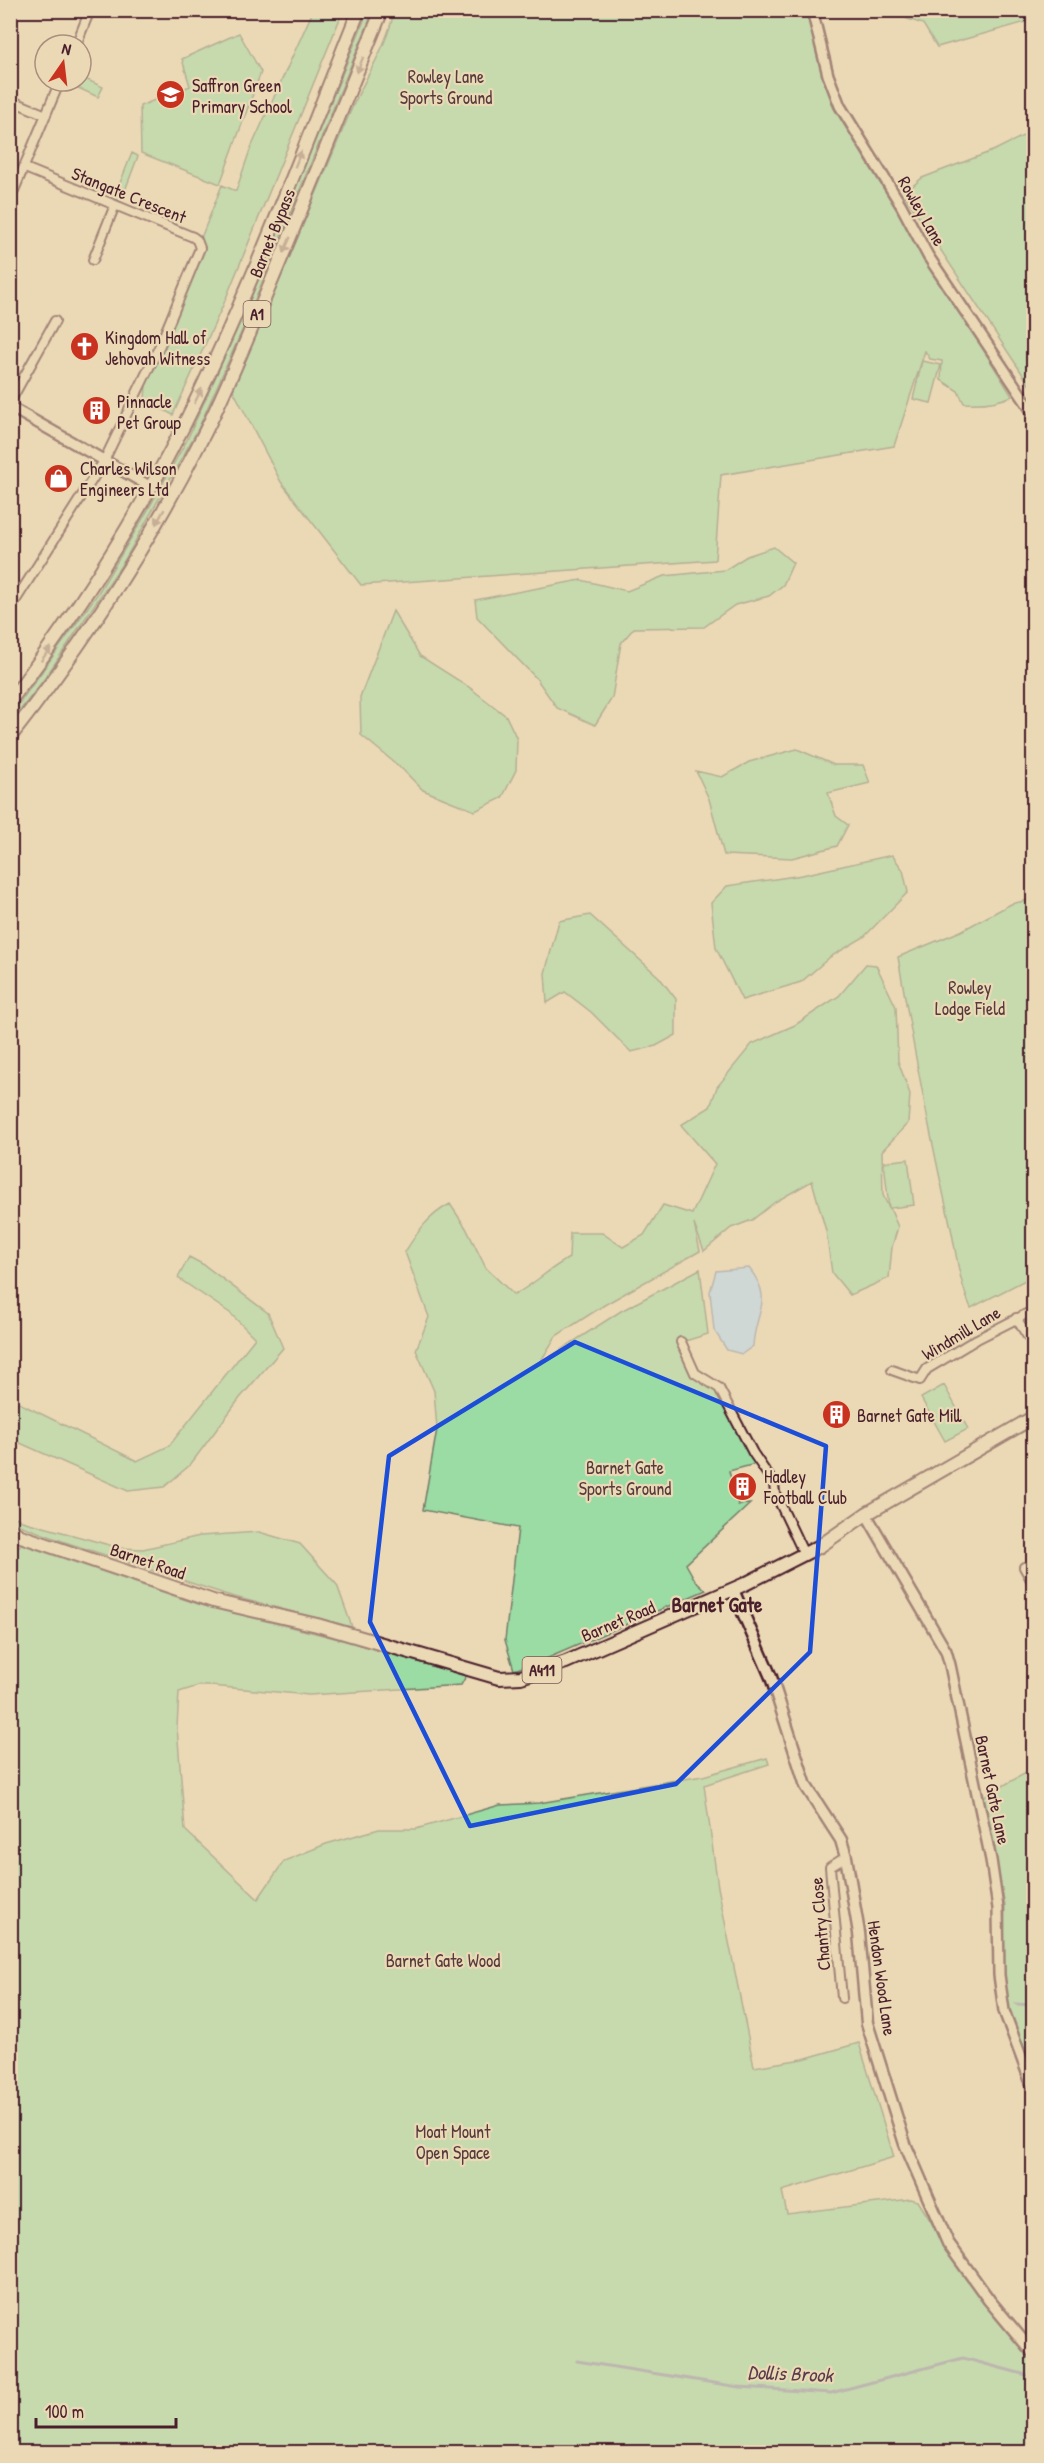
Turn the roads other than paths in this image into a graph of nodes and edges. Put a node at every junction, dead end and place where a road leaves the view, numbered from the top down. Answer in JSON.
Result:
{"nodes":[{"id":1,"x":90,"y":10,"type":"edge"},
{"id":2,"x":359,"y":10,"type":"edge"},
{"id":3,"x":382,"y":10,"type":"edge"},
{"id":4,"x":812,"y":10,"type":"edge"},
{"id":5,"x":81,"y":33,"type":"edge"},
{"id":6,"x":55,"y":93,"type":"edge"},
{"id":7,"x":10,"y":100,"type":"edge"},
{"id":8,"x":46,"y":115,"type":"junction"},
{"id":9,"x":25,"y":168,"type":"junction"},
{"id":10,"x":10,"y":200,"type":"edge"},
{"id":11,"x":115,"y":205,"type":"junction"},
{"id":12,"x":93,"y":261,"type":"dead end"},
{"id":13,"x":55,"y":321,"type":"dead end"},
{"id":14,"x":10,"y":402,"type":"edge"},
{"id":15,"x":10,"y":407,"type":"edge"},
{"id":16,"x":1034,"y":414,"type":"edge"},
{"id":17,"x":104,"y":461,"type":"junction"},
{"id":18,"x":151,"y":487,"type":"junction"},
{"id":19,"x":10,"y":609,"type":"edge"},
{"id":20,"x":10,"y":701,"type":"edge"},
{"id":21,"x":10,"y":737,"type":"edge"},
{"id":22,"x":1034,"y":1310,"type":"edge"},
{"id":23,"x":1016,"y":1318,"type":"junction"},
{"id":24,"x":681,"y":1342,"type":"dead end"},
{"id":25,"x":1034,"y":1346,"type":"edge"},
{"id":26,"x":892,"y":1370,"type":"dead end"},
{"id":27,"x":1034,"y":1417,"type":"edge"},
{"id":28,"x":866,"y":1514,"type":"junction"},
{"id":29,"x":10,"y":1530,"type":"edge"},
{"id":30,"x":804,"y":1554,"type":"junction"},
{"id":31,"x":1024,"y":1567,"type":"dead end"},
{"id":32,"x":1033,"y":1581,"type":"edge"},
{"id":33,"x":733,"y":1590,"type":"junction"},
{"id":34,"x":846,"y":1857,"type":"junction"},
{"id":35,"x":842,"y":1998,"type":"dead end"},
{"id":36,"x":1034,"y":2091,"type":"edge"},
{"id":37,"x":1034,"y":2354,"type":"edge"}],
"edges":[{"from":1,"to":5,"type":"street"},
{"from":18,"to":2,"type":"main road","name":"Barnet Bypass","number":"A1","one_way":true},
{"from":3,"to":21,"type":"main road","name":"Barnet Bypass","number":"A1","one_way":true},
{"from":4,"to":16,"type":"street","name":"Rowley Lane"},
{"from":6,"to":8,"type":"street"},
{"from":7,"to":8,"type":"street"},
{"from":8,"to":9,"type":"street"},
{"from":9,"to":10,"type":"street"},
{"from":9,"to":11,"type":"street","name":"Stangate Crescent"},
{"from":11,"to":12,"type":"street"},
{"from":11,"to":17,"type":"street","name":"Stangate Crescent"},
{"from":13,"to":14,"type":"street"},
{"from":15,"to":17,"type":"street"},
{"from":17,"to":18,"type":"street"},
{"from":17,"to":19,"type":"street"},
{"from":20,"to":18,"type":"main road","name":"Barnet Bypass","number":"A1","one_way":true},
{"from":22,"to":23,"type":"street","name":"Windmill Lane"},
{"from":23,"to":25,"type":"street","name":"Windmill Lane"},
{"from":23,"to":26,"type":"street","name":"Windmill Lane"},
{"from":24,"to":30,"type":"street"},
{"from":27,"to":28,"type":"main road","name":"Barnet Road","number":"A411"},
{"from":28,"to":30,"type":"main road","name":"Barnet Road","number":"A411"},
{"from":28,"to":36,"type":"street","name":"Barnet Gate Lane"},
{"from":29,"to":33,"type":"main road","name":"Barnet Road","number":"A411"},
{"from":30,"to":33,"type":"main road","name":"Barnet Road","number":"A411"},
{"from":31,"to":32,"type":"street"},
{"from":33,"to":34,"type":"main road","name":"Hendon Wood Lane"},
{"from":34,"to":35,"type":"street","name":"Chantry Close"},
{"from":34,"to":37,"type":"main road","name":"Hendon Wood Lane"}]}
